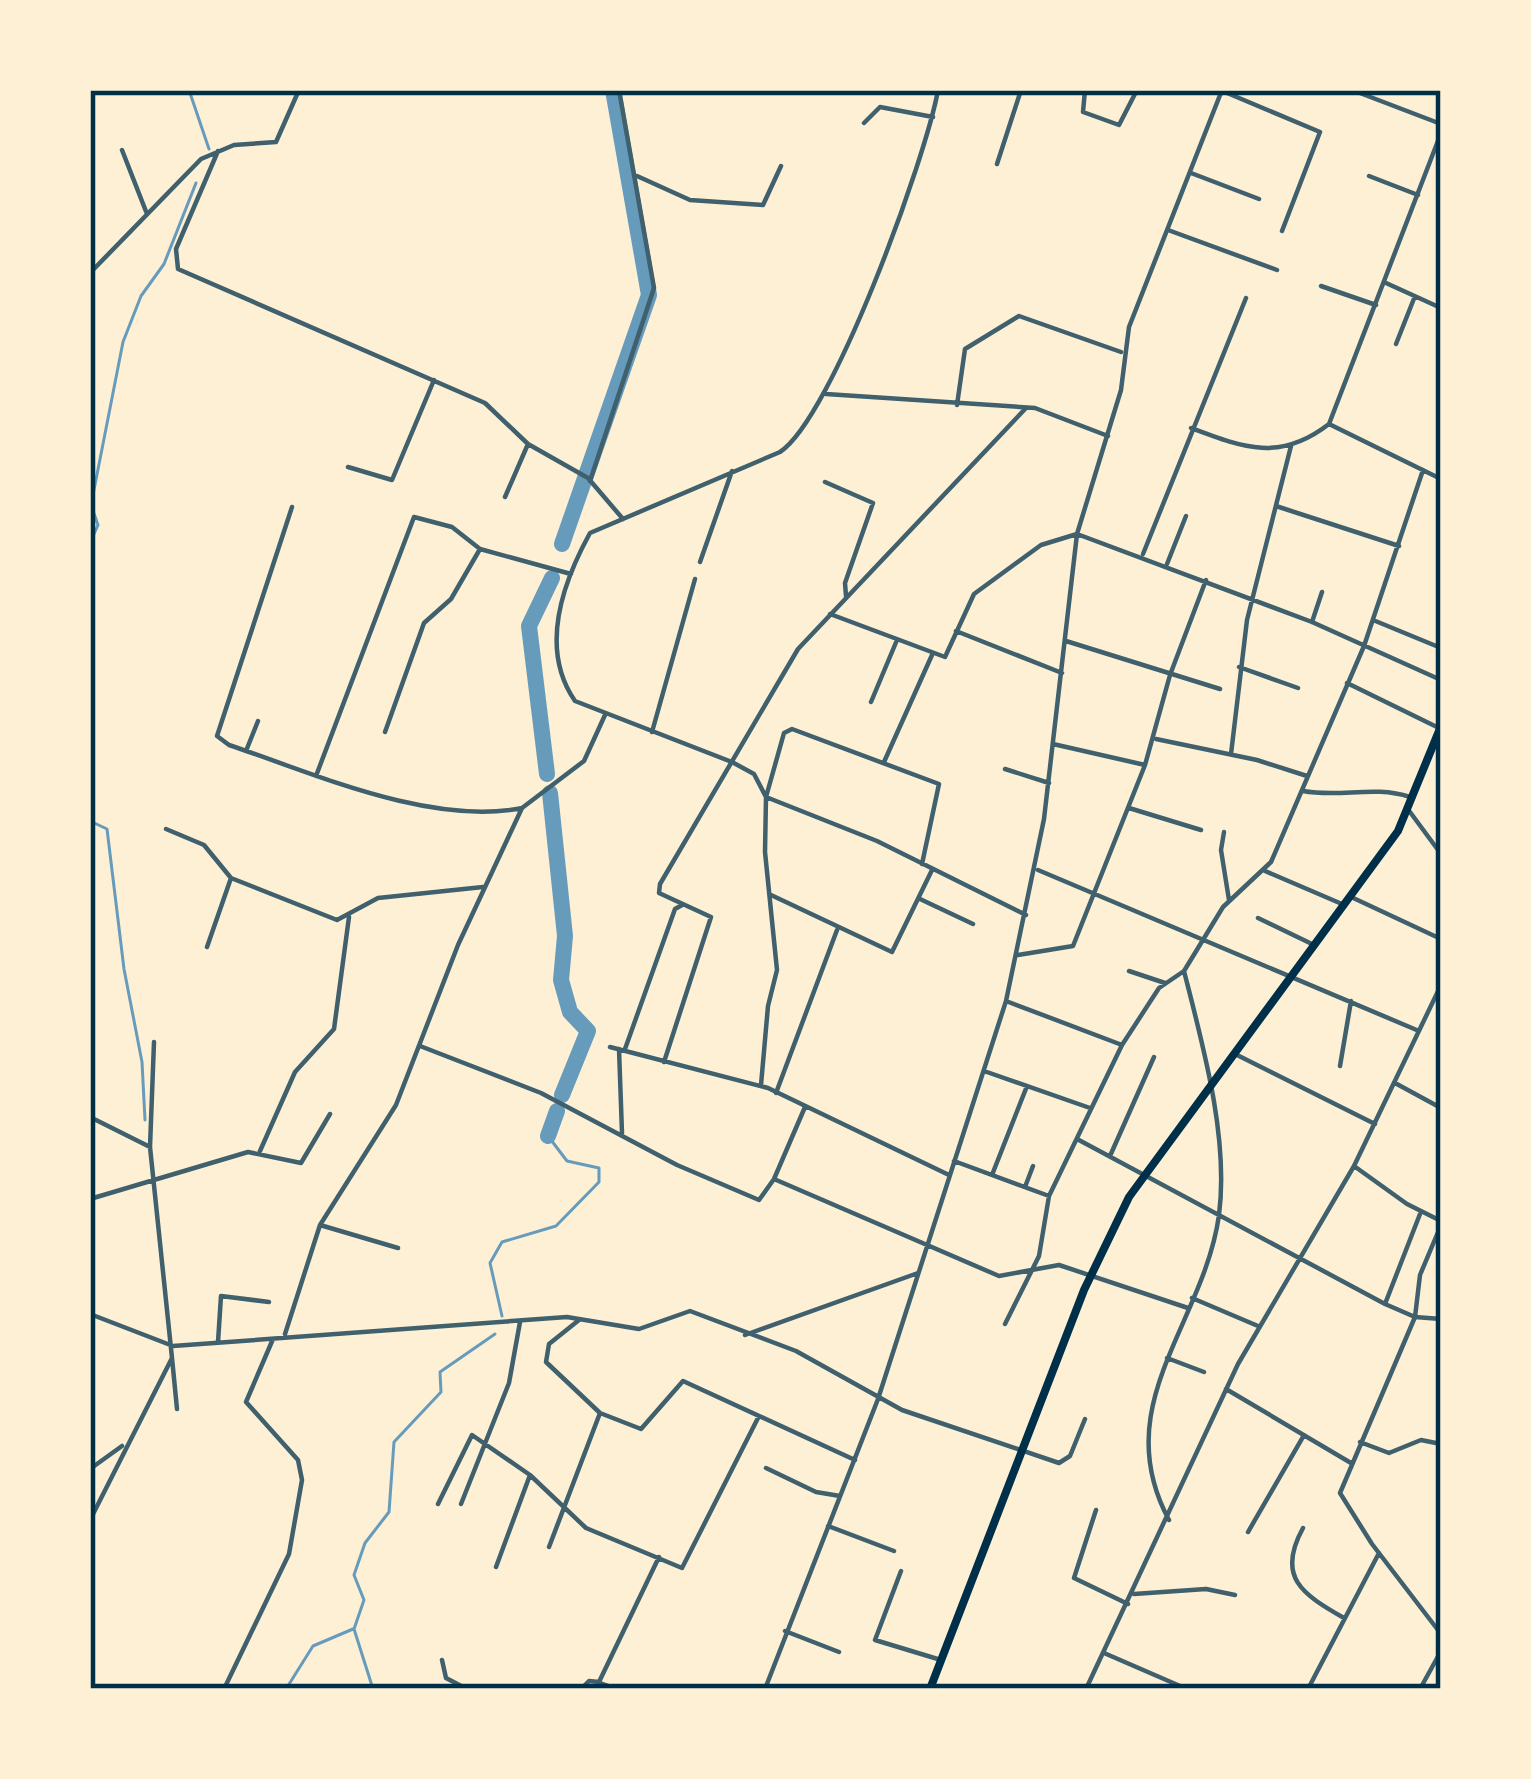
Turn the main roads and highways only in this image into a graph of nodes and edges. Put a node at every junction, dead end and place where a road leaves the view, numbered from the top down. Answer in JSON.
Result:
{"nodes":[{"id":1,"x":1440,"y":727,"type":"edge"},
{"id":2,"x":930,"y":1689,"type":"edge"}],
"edges":[{"from":1,"to":2,"type":"main road"}]}
